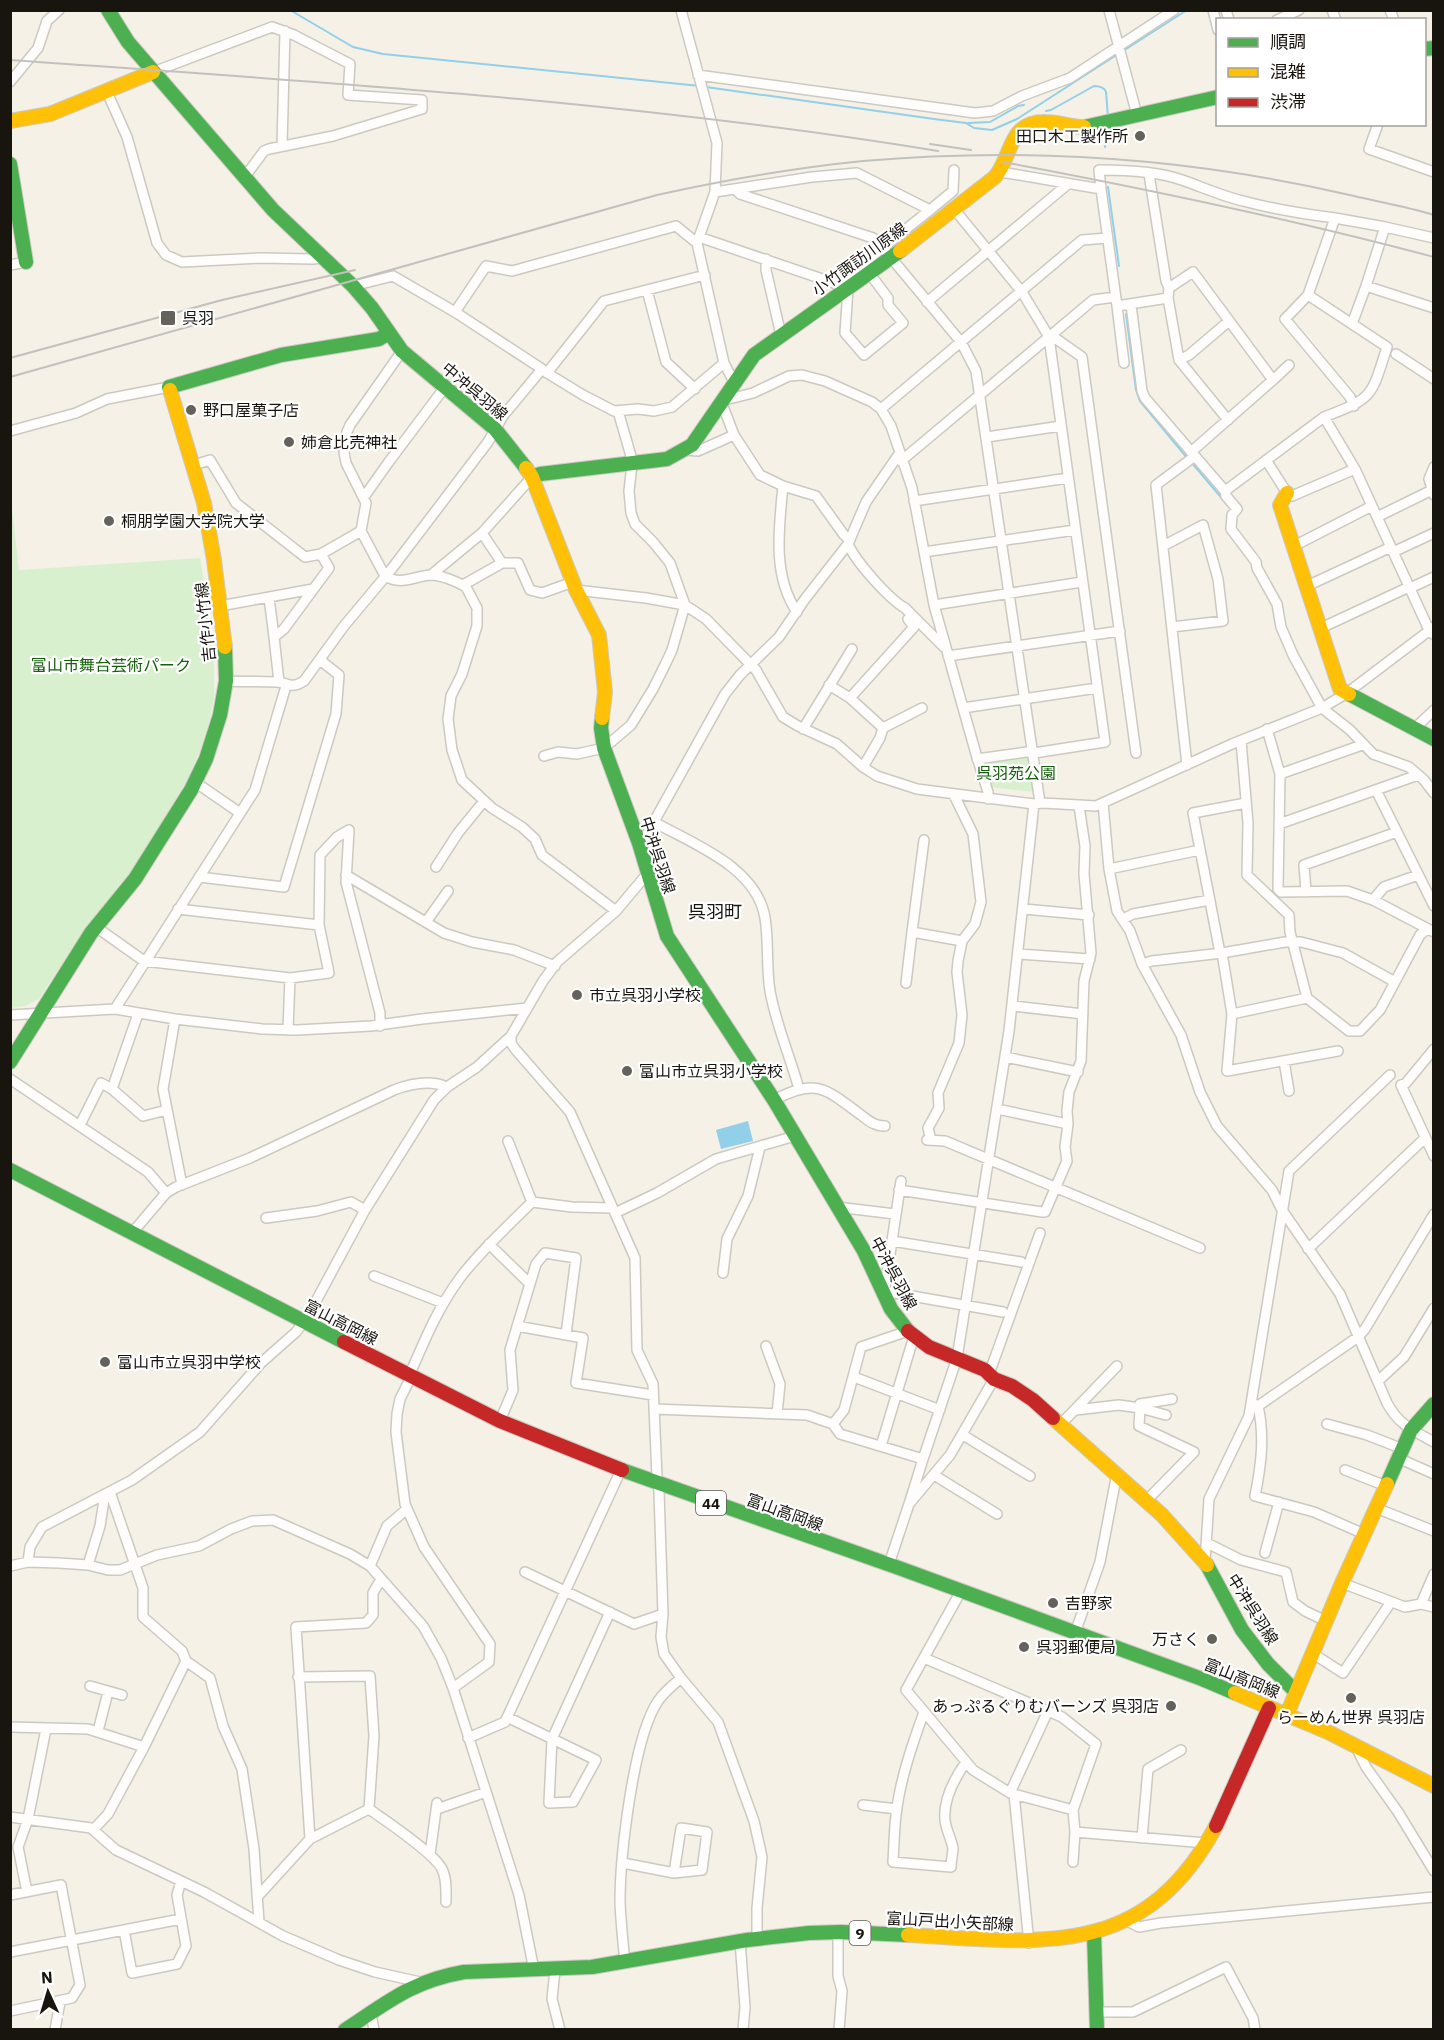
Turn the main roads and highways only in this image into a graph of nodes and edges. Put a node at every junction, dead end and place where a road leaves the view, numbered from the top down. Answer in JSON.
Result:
{"nodes":[{"id":1,"x":108,"y":10,"type":"edge"},
{"id":2,"x":153,"y":72,"type":"junction"},
{"id":3,"x":1216,"y":97,"type":"edge"},
{"id":4,"x":10,"y":121,"type":"edge"},
{"id":5,"x":10,"y":164,"type":"edge"},
{"id":6,"x":26,"y":262,"type":"road end"},
{"id":7,"x":389,"y":333,"type":"junction"},
{"id":8,"x":532,"y":477,"type":"junction"},
{"id":9,"x":1287,"y":493,"type":"road end"},
{"id":10,"x":1434,"y":739,"type":"edge"},
{"id":11,"x":10,"y":1062,"type":"edge"},
{"id":12,"x":10,"y":1170,"type":"edge"},
{"id":13,"x":1434,"y":1404,"type":"edge"},
{"id":14,"x":1296,"y":1692,"type":"junction"},
{"id":15,"x":1269,"y":1708,"type":"junction"},
{"id":16,"x":1287,"y":1714,"type":"junction"},
{"id":17,"x":1434,"y":1786,"type":"edge"},
{"id":18,"x":1094,"y":1934,"type":"junction"},
{"id":19,"x":345,"y":2030,"type":"edge"},
{"id":20,"x":1097,"y":2030,"type":"edge"}],
"edges":[{"from":1,"to":2,"type":"main road","name":"中沖呉羽線"},
{"from":2,"to":4,"type":"main road"},
{"from":2,"to":7,"type":"main road","name":"中沖呉羽線"},
{"from":3,"to":8,"type":"main road","name":"小竹諏訪川原線"},
{"from":5,"to":6,"type":"main road"},
{"from":7,"to":8,"type":"main road","name":"中沖呉羽線"},
{"from":7,"to":11,"type":"main road","name":"吉作小竹線"},
{"from":8,"to":14,"type":"main road","name":"中沖呉羽線"},
{"from":9,"to":10,"type":"main road"},
{"from":12,"to":15,"type":"main road","name":"富山高岡線","number":"44"},
{"from":13,"to":14,"type":"main road"},
{"from":14,"to":16,"type":"main road"},
{"from":15,"to":16,"type":"main road","name":"富山高岡線","number":"44"},
{"from":15,"to":18,"type":"main road","name":"富山戸出小矢部線","number":"9"},
{"from":16,"to":17,"type":"main road","name":"富山高岡線","number":"44"},
{"from":18,"to":19,"type":"main road","name":"富山戸出小矢部線","number":"9"},
{"from":18,"to":20,"type":"main road"}]}
